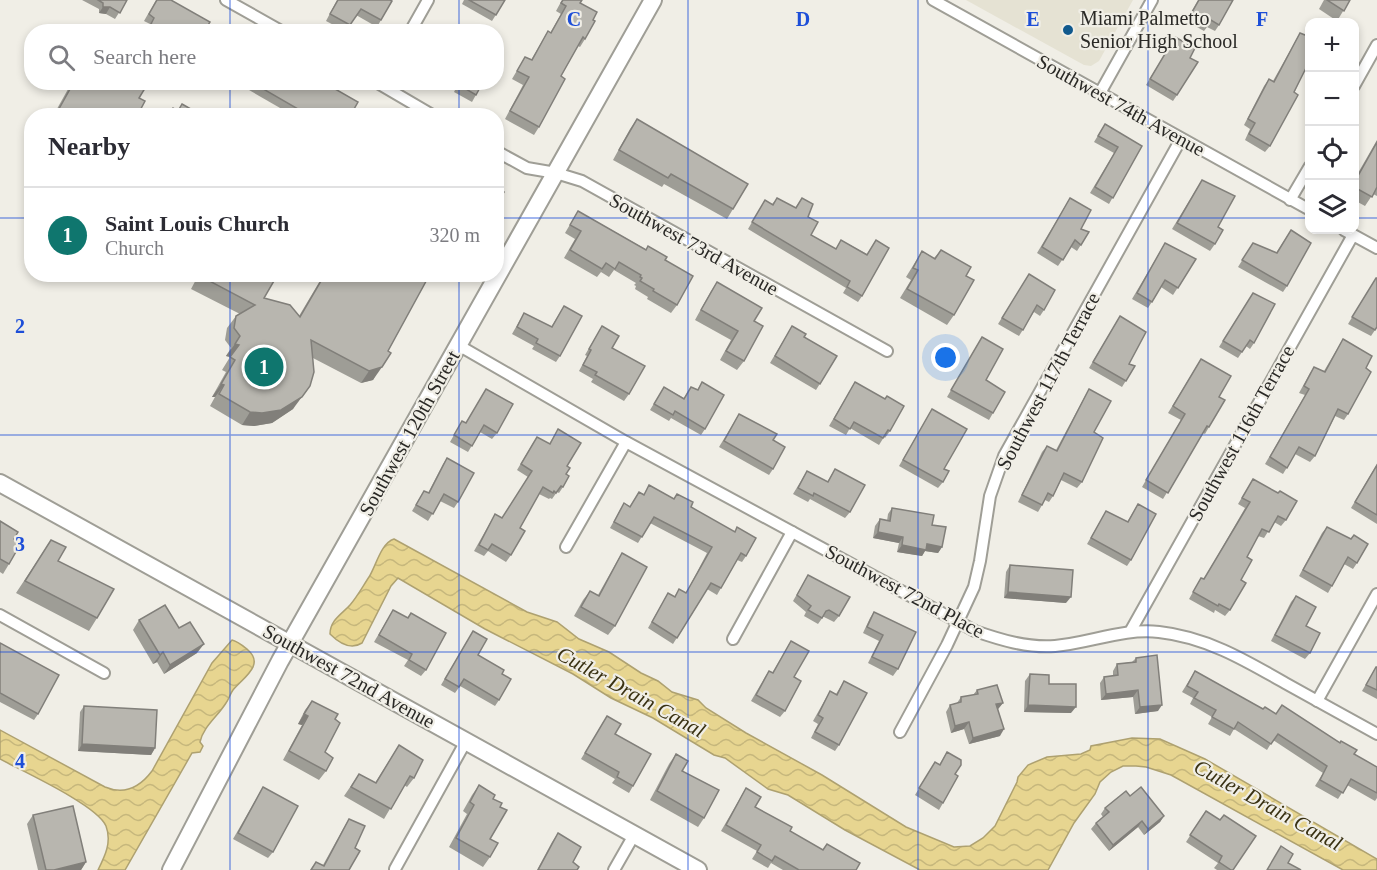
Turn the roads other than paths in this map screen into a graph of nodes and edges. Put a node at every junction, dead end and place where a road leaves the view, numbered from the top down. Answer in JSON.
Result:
{"nodes":[{"id":1,"x":226,"y":0,"type":"edge"},
{"id":2,"x":428,"y":0,"type":"edge"},
{"id":3,"x":653,"y":0,"type":"edge"},
{"id":4,"x":933,"y":0,"type":"edge"},
{"id":5,"x":1152,"y":0,"type":"edge"},
{"id":6,"x":269,"y":24,"type":"edge"},
{"id":7,"x":414,"y":24,"type":"edge"},
{"id":8,"x":1377,"y":45,"type":"edge"},
{"id":9,"x":1359,"y":77,"type":"edge"},
{"id":10,"x":391,"y":90,"type":"edge"},
{"id":11,"x":1100,"y":93,"type":"junction"},
{"id":12,"x":421,"y":108,"type":"edge"},
{"id":13,"x":1181,"y":138,"type":"junction"},
{"id":14,"x":504,"y":156,"type":"edge"},
{"id":15,"x":556,"y":173,"type":"junction"},
{"id":16,"x":1305,"y":174,"type":"edge"},
{"id":17,"x":1290,"y":200,"type":"junction"},
{"id":18,"x":1305,"y":208,"type":"edge"},
{"id":19,"x":1347,"y":234,"type":"edge"},
{"id":20,"x":1352,"y":234,"type":"edge"},
{"id":21,"x":1377,"y":248,"type":"edge"},
{"id":22,"x":504,"y":264,"type":"edge"},
{"id":23,"x":494,"y":282,"type":"edge"},
{"id":24,"x":458,"y":345,"type":"junction"},
{"id":25,"x":887,"y":351,"type":"dead end"},
{"id":26,"x":626,"y":442,"type":"junction"},
{"id":27,"x":0,"y":483,"type":"edge"},
{"id":28,"x":792,"y":532,"type":"junction"},
{"id":29,"x":566,"y":547,"type":"dead end"},
{"id":30,"x":1377,"y":594,"type":"edge"},
{"id":31,"x":0,"y":615,"type":"edge"},
{"id":32,"x":959,"y":623,"type":"junction"},
{"id":33,"x":1130,"y":632,"type":"junction"},
{"id":34,"x":733,"y":639,"type":"dead end"},
{"id":35,"x":290,"y":644,"type":"junction"},
{"id":36,"x":104,"y":673,"type":"dead end"},
{"id":37,"x":1317,"y":701,"type":"junction"},
{"id":38,"x":900,"y":732,"type":"dead end"},
{"id":39,"x":1377,"y":734,"type":"edge"},
{"id":40,"x":466,"y":741,"type":"junction"},
{"id":41,"x":634,"y":835,"type":"junction"},
{"id":42,"x":395,"y":869,"type":"edge"},
{"id":43,"x":171,"y":870,"type":"edge"},
{"id":44,"x":614,"y":870,"type":"edge"},
{"id":45,"x":698,"y":870,"type":"edge"}],
"edges":[{"from":1,"to":6,"type":"street"},
{"from":2,"to":7,"type":"street"},
{"from":3,"to":15,"type":"street","name":"Southwest 120th Street"},
{"from":4,"to":11,"type":"street","name":"Southwest 74th Avenue"},
{"from":5,"to":11,"type":"street"},
{"from":8,"to":9,"type":"street"},
{"from":10,"to":12,"type":"street"},
{"from":11,"to":13,"type":"street","name":"Southwest 74th Avenue"},
{"from":13,"to":17,"type":"street","name":"Southwest 74th Avenue"},
{"from":13,"to":32,"type":"street","name":"Southwest 117th Terrace"},
{"from":14,"to":15,"type":"street","name":"Southwest 73rd Avenue"},
{"from":15,"to":22,"type":"street","name":"Southwest 120th Street"},
{"from":15,"to":25,"type":"street","name":"Southwest 73rd Avenue"},
{"from":16,"to":17,"type":"street"},
{"from":17,"to":18,"type":"street","name":"Southwest 74th Avenue"},
{"from":19,"to":33,"type":"street","name":"Southwest 116th Terrace"},
{"from":20,"to":21,"type":"street"},
{"from":23,"to":24,"type":"street","name":"Southwest 120th Street"},
{"from":24,"to":26,"type":"street","name":"Southwest 72nd Place"},
{"from":24,"to":35,"type":"street","name":"Southwest 120th Street"},
{"from":26,"to":28,"type":"street","name":"Southwest 72nd Place"},
{"from":26,"to":29,"type":"street"},
{"from":27,"to":35,"type":"street","name":"Southwest 72nd Avenue"},
{"from":28,"to":32,"type":"street","name":"Southwest 72nd Place"},
{"from":28,"to":34,"type":"street"},
{"from":30,"to":37,"type":"street"},
{"from":31,"to":36,"type":"street"},
{"from":32,"to":33,"type":"street","name":"Southwest 72nd Place"},
{"from":32,"to":38,"type":"street","name":"Southwest 117th Terrace"},
{"from":33,"to":37,"type":"street","name":"Southwest 72nd Place"},
{"from":35,"to":40,"type":"street","name":"Southwest 72nd Avenue"},
{"from":35,"to":43,"type":"street","name":"Southwest 120th Street"},
{"from":37,"to":39,"type":"street","name":"Southwest 72nd Place"},
{"from":40,"to":41,"type":"street","name":"Southwest 72nd Avenue"},
{"from":40,"to":42,"type":"street"},
{"from":41,"to":44,"type":"street"},
{"from":41,"to":45,"type":"street","name":"Southwest 72nd Avenue"}]}
